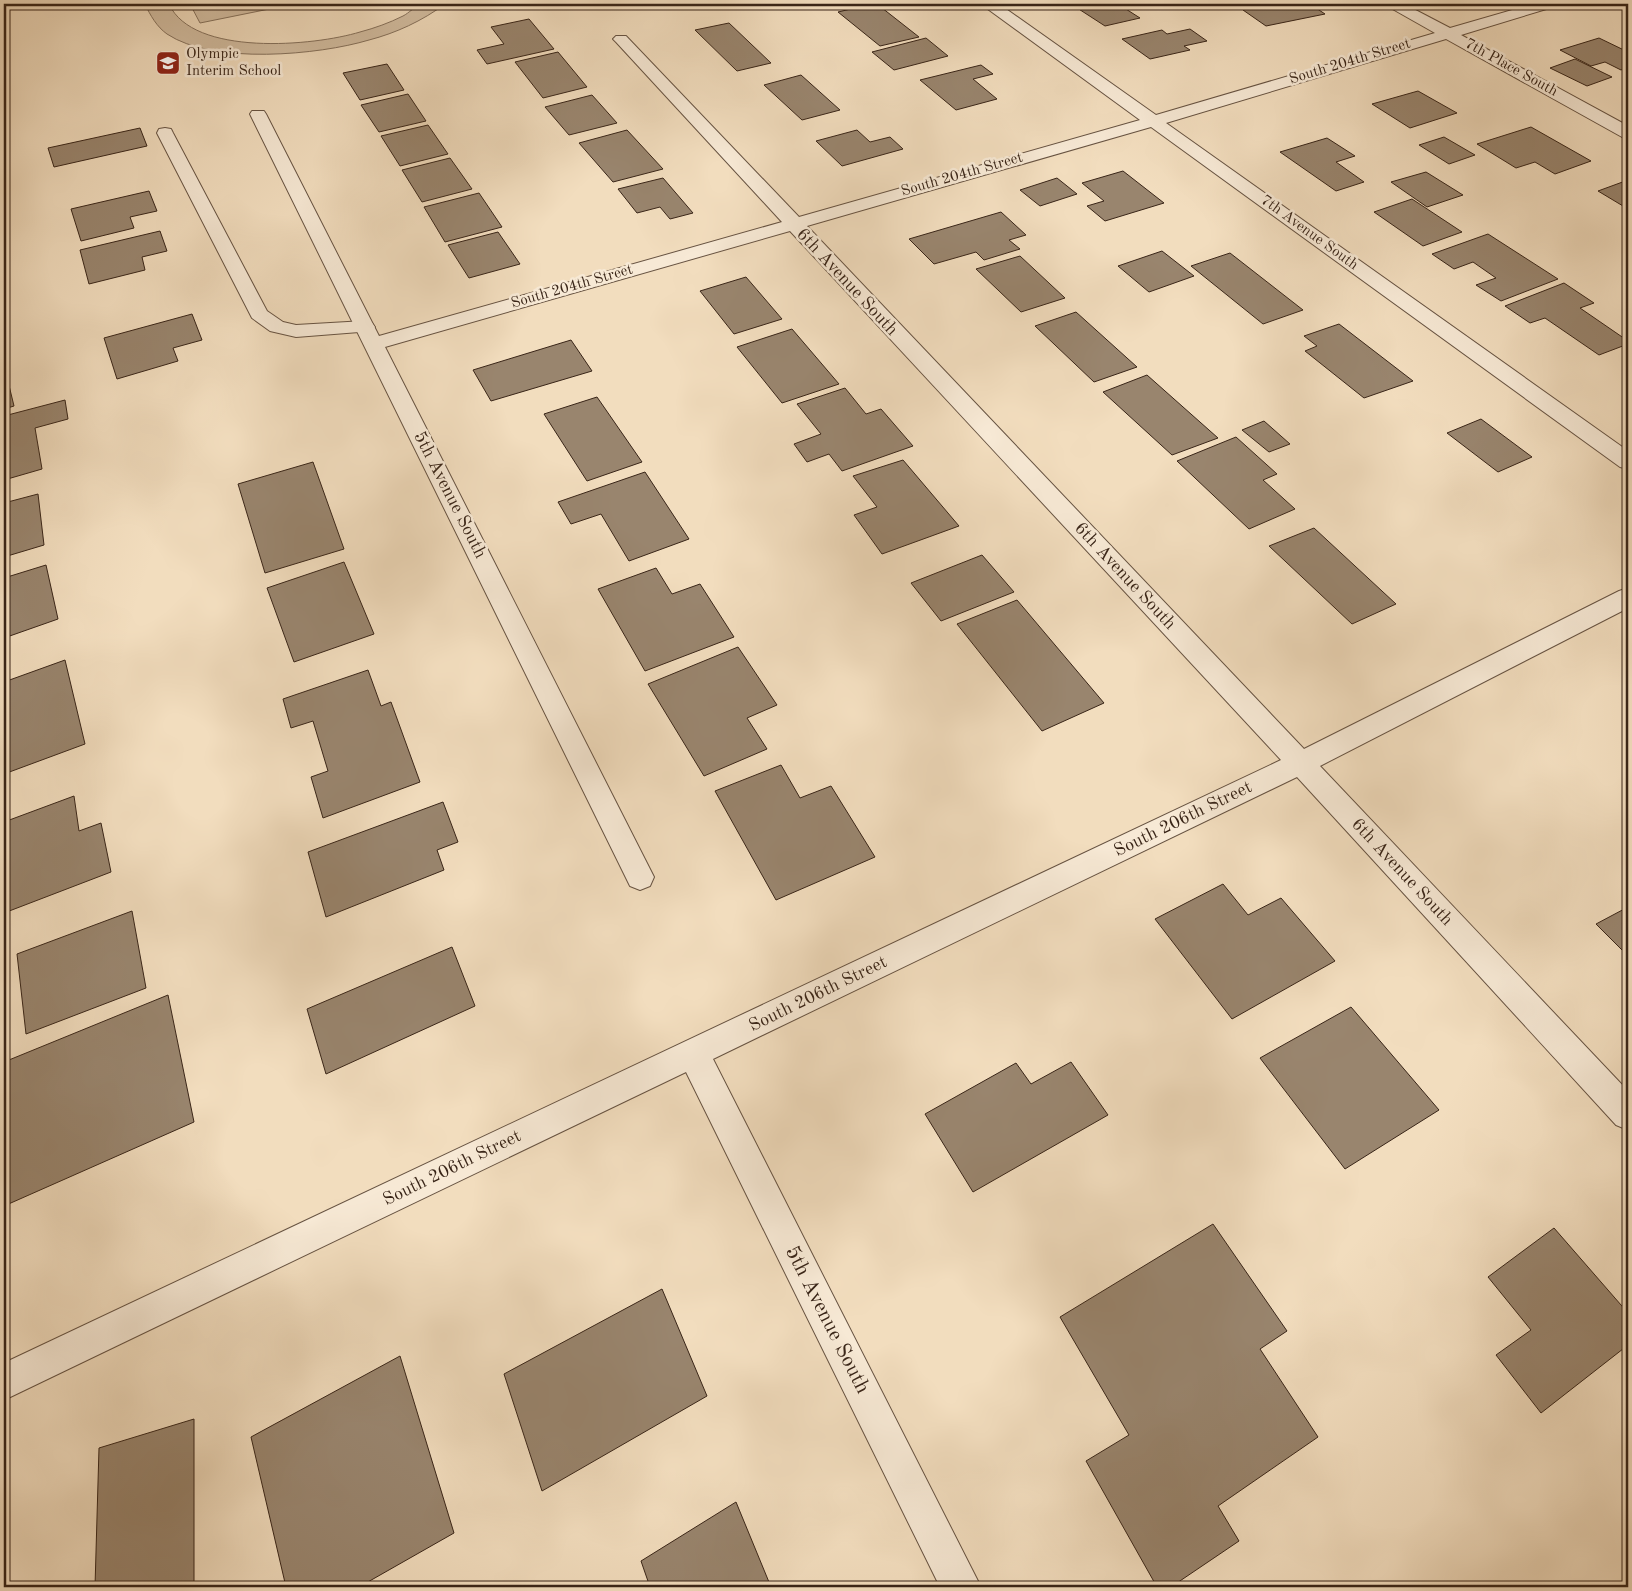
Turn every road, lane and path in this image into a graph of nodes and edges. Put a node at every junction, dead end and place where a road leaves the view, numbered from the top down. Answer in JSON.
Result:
{"nodes":[{"id":1,"x":990,"y":4,"type":"edge"},
{"id":2,"x":1394,"y":4,"type":"edge"},
{"id":3,"x":1548,"y":4,"type":"edge"},
{"id":4,"x":1447,"y":33,"type":"junction"},
{"id":5,"x":621,"y":39,"type":"dead end"},
{"id":6,"x":258,"y":114,"type":"dead end"},
{"id":7,"x":1154,"y":121,"type":"junction"},
{"id":8,"x":165,"y":133,"type":"dead end"},
{"id":9,"x":1628,"y":133,"type":"edge"},
{"id":10,"x":792,"y":223,"type":"junction"},
{"id":11,"x":370,"y":335,"type":"junction"},
{"id":12,"x":1628,"y":462,"type":"edge"},
{"id":13,"x":1628,"y":597,"type":"edge"},
{"id":14,"x":1301,"y":763,"type":"junction"},
{"id":15,"x":640,"y":877,"type":"dead end"},
{"id":16,"x":693,"y":1053,"type":"junction"},
{"id":17,"x":1628,"y":1114,"type":"edge"},
{"id":18,"x":4,"y":1382,"type":"edge"},
{"id":19,"x":961,"y":1587,"type":"edge"}],
"edges":[{"from":1,"to":7,"type":"street","name":"7th Avenue South"},
{"from":2,"to":4,"type":"street","name":"7th Place South"},
{"from":3,"to":4,"type":"street","name":"South 204th Street"},
{"from":4,"to":7,"type":"street","name":"South 204th Street"},
{"from":4,"to":9,"type":"street","name":"7th Place South"},
{"from":5,"to":10,"type":"street","name":"6th Avenue South"},
{"from":6,"to":11,"type":"street","name":"5th Avenue South"},
{"from":7,"to":10,"type":"street","name":"South 204th Street"},
{"from":7,"to":12,"type":"street","name":"7th Avenue South"},
{"from":8,"to":11,"type":"street","name":"South 204th Street"},
{"from":10,"to":11,"type":"street","name":"South 204th Street"},
{"from":10,"to":14,"type":"street","name":"6th Avenue South"},
{"from":11,"to":15,"type":"street","name":"5th Avenue South"},
{"from":13,"to":14,"type":"street","name":"South 206th Street"},
{"from":14,"to":16,"type":"street","name":"South 206th Street"},
{"from":14,"to":17,"type":"street","name":"6th Avenue South"},
{"from":16,"to":18,"type":"street","name":"South 206th Street"},
{"from":16,"to":19,"type":"street","name":"5th Avenue South"}]}
